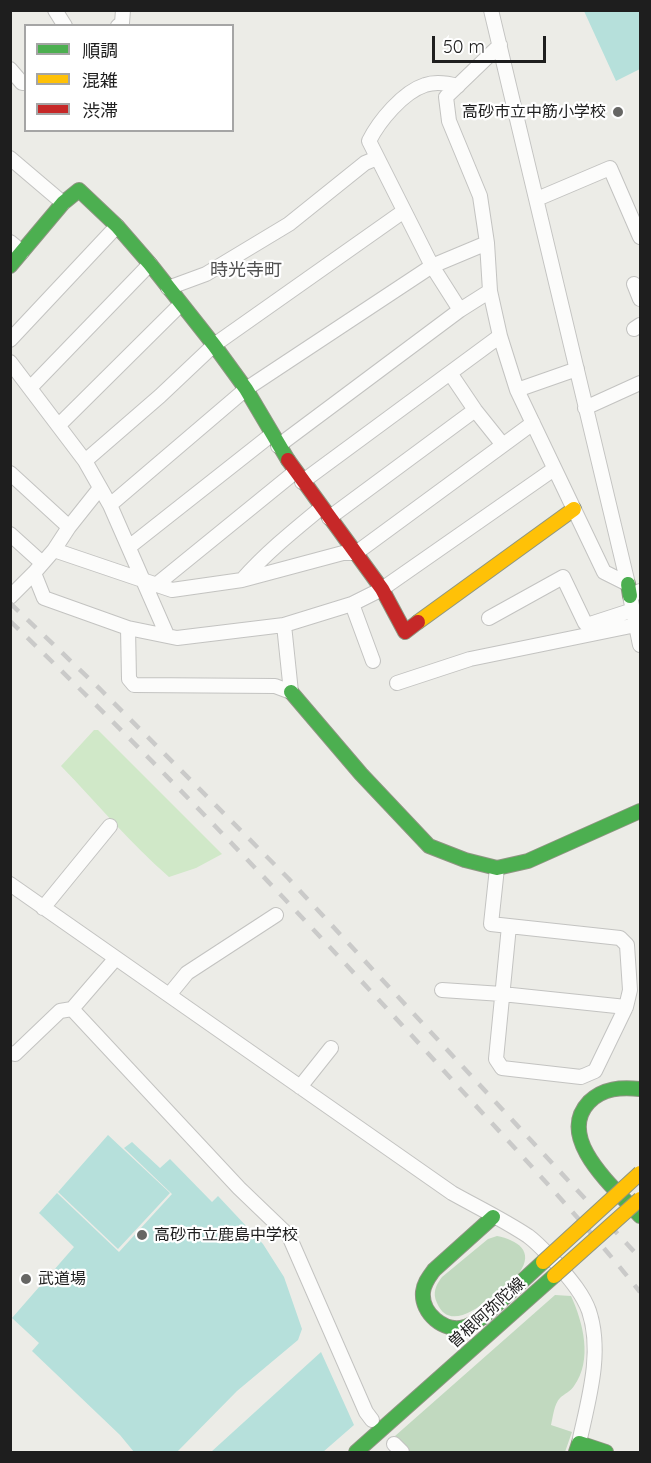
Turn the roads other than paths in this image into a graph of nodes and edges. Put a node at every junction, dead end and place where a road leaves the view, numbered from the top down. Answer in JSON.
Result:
{"nodes":[{"id":1,"x":55,"y":10,"type":"edge"},
{"id":2,"x":491,"y":10,"type":"edge"},
{"id":3,"x":64,"y":24,"type":"edge"},
{"id":4,"x":500,"y":45,"type":"junction"},
{"id":5,"x":10,"y":69,"type":"edge"},
{"id":6,"x":24,"y":83,"type":"edge"},
{"id":7,"x":458,"y":86,"type":"junction"},
{"id":8,"x":10,"y":158,"type":"edge"},
{"id":9,"x":377,"y":158,"type":"junction"},
{"id":10,"x":537,"y":199,"type":"junction"},
{"id":11,"x":63,"y":204,"type":"junction"},
{"id":12,"x":404,"y":211,"type":"junction"},
{"id":13,"x":117,"y":226,"type":"junction"},
{"id":14,"x":640,"y":237,"type":"edge"},
{"id":15,"x":10,"y":242,"type":"edge"},
{"id":16,"x":487,"y":243,"type":"junction"},
{"id":17,"x":22,"y":252,"type":"junction"},
{"id":18,"x":150,"y":264,"type":"junction"},
{"id":19,"x":10,"y":266,"type":"edge"},
{"id":20,"x":432,"y":266,"type":"junction"},
{"id":21,"x":634,"y":284,"type":"dead end"},
{"id":22,"x":168,"y":288,"type":"junction"},
{"id":23,"x":490,"y":291,"type":"junction"},
{"id":24,"x":640,"y":299,"type":"edge"},
{"id":25,"x":181,"y":304,"type":"junction"},
{"id":26,"x":460,"y":310,"type":"junction"},
{"id":27,"x":500,"y":336,"type":"junction"},
{"id":28,"x":10,"y":340,"type":"edge"},
{"id":29,"x":214,"y":345,"type":"junction"},
{"id":30,"x":10,"y":362,"type":"edge"},
{"id":31,"x":576,"y":369,"type":"junction"},
{"id":32,"x":450,"y":373,"type":"junction"},
{"id":33,"x":640,"y":383,"type":"edge"},
{"id":34,"x":31,"y":387,"type":"junction"},
{"id":35,"x":246,"y":390,"type":"junction"},
{"id":36,"x":517,"y":390,"type":"junction"},
{"id":37,"x":585,"y":408,"type":"junction"},
{"id":38,"x":475,"y":410,"type":"junction"},
{"id":39,"x":533,"y":423,"type":"junction"},
{"id":40,"x":59,"y":424,"type":"junction"},
{"id":41,"x":274,"y":440,"type":"junction"},
{"id":42,"x":503,"y":445,"type":"junction"},
{"id":43,"x":85,"y":461,"type":"junction"},
{"id":44,"x":554,"y":469,"type":"junction"},
{"id":45,"x":10,"y":473,"type":"edge"},
{"id":46,"x":298,"y":477,"type":"junction"},
{"id":47,"x":100,"y":488,"type":"junction"},
{"id":48,"x":110,"y":505,"type":"junction"},
{"id":49,"x":574,"y":509,"type":"junction"},
{"id":50,"x":325,"y":513,"type":"junction"},
{"id":51,"x":69,"y":527,"type":"junction"},
{"id":52,"x":10,"y":534,"type":"edge"},
{"id":53,"x":129,"y":548,"type":"junction"},
{"id":54,"x":54,"y":550,"type":"junction"},
{"id":55,"x":356,"y":553,"type":"junction"},
{"id":56,"x":37,"y":568,"type":"junction"},
{"id":57,"x":242,"y":580,"type":"junction"},
{"id":58,"x":149,"y":583,"type":"junction"},
{"id":59,"x":382,"y":589,"type":"junction"},
{"id":60,"x":633,"y":595,"type":"edge"},
{"id":61,"x":10,"y":597,"type":"edge"},
{"id":62,"x":352,"y":604,"type":"junction"},
{"id":63,"x":489,"y":618,"type":"dead end"},
{"id":64,"x":284,"y":625,"type":"junction"},
{"id":65,"x":636,"y":625,"type":"junction"},
{"id":66,"x":128,"y":628,"type":"junction"},
{"id":67,"x":167,"y":635,"type":"junction"},
{"id":68,"x":640,"y":645,"type":"edge"},
{"id":69,"x":374,"y":662,"type":"dead end"},
{"id":70,"x":397,"y":683,"type":"dead end"},
{"id":71,"x":291,"y":692,"type":"junction"},
{"id":72,"x":640,"y":811,"type":"edge"},
{"id":73,"x":110,"y":825,"type":"dead end"},
{"id":74,"x":497,"y":868,"type":"junction"},
{"id":75,"x":10,"y":884,"type":"edge"},
{"id":76,"x":44,"y":908,"type":"junction"},
{"id":77,"x":276,"y":915,"type":"dead end"},
{"id":78,"x":509,"y":926,"type":"junction"},
{"id":79,"x":116,"y":958,"type":"junction"},
{"id":80,"x":442,"y":990,"type":"dead end"},
{"id":81,"x":502,"y":994,"type":"junction"},
{"id":82,"x":169,"y":995,"type":"junction"},
{"id":83,"x":626,"y":1007,"type":"junction"},
{"id":84,"x":72,"y":1009,"type":"junction"},
{"id":85,"x":331,"y":1048,"type":"dead end"},
{"id":86,"x":10,"y":1053,"type":"edge"},
{"id":87,"x":300,"y":1087,"type":"junction"},
{"id":88,"x":640,"y":1089,"type":"edge"},
{"id":89,"x":640,"y":1173,"type":"edge"},
{"id":90,"x":640,"y":1183,"type":"edge"},
{"id":91,"x":624,"y":1198,"type":"junction"},
{"id":92,"x":640,"y":1199,"type":"edge"},
{"id":93,"x":493,"y":1216,"type":"junction"},
{"id":94,"x":640,"y":1216,"type":"edge"},
{"id":95,"x":372,"y":1420,"type":"dead end"},
{"id":96,"x":578,"y":1448,"type":"edge"},
{"id":97,"x":356,"y":1452,"type":"edge"},
{"id":98,"x":606,"y":1452,"type":"edge"}],
"edges":[{"from":1,"to":3,"type":"street"},
{"from":2,"to":4,"type":"street"},
{"from":4,"to":7,"type":"street"},
{"from":4,"to":10,"type":"street"},
{"from":5,"to":6,"type":"street"},
{"from":7,"to":9,"type":"street"},
{"from":7,"to":16,"type":"street"},
{"from":8,"to":11,"type":"street"},
{"from":9,"to":12,"type":"street"},
{"from":9,"to":22,"type":"street"},
{"from":10,"to":14,"type":"street"},
{"from":10,"to":31,"type":"street"},
{"from":11,"to":13,"type":"street"},
{"from":11,"to":17,"type":"street"},
{"from":12,"to":20,"type":"street"},
{"from":12,"to":29,"type":"street"},
{"from":13,"to":18,"type":"street"},
{"from":13,"to":28,"type":"street"},
{"from":15,"to":17,"type":"street"},
{"from":16,"to":20,"type":"street"},
{"from":16,"to":23,"type":"street"},
{"from":17,"to":19,"type":"street"},
{"from":18,"to":22,"type":"street"},
{"from":18,"to":34,"type":"street"},
{"from":20,"to":26,"type":"street"},
{"from":20,"to":35,"type":"street"},
{"from":21,"to":24,"type":"street"},
{"from":22,"to":25,"type":"street"},
{"from":23,"to":26,"type":"street"},
{"from":23,"to":27,"type":"street"},
{"from":25,"to":29,"type":"street"},
{"from":25,"to":40,"type":"street"},
{"from":26,"to":41,"type":"street"},
{"from":27,"to":32,"type":"street"},
{"from":27,"to":36,"type":"street"},
{"from":29,"to":35,"type":"street"},
{"from":29,"to":43,"type":"street"},
{"from":30,"to":34,"type":"street"},
{"from":31,"to":36,"type":"street"},
{"from":31,"to":37,"type":"street"},
{"from":32,"to":38,"type":"street"},
{"from":32,"to":46,"type":"street"},
{"from":33,"to":37,"type":"street"},
{"from":34,"to":40,"type":"street"},
{"from":35,"to":41,"type":"street"},
{"from":35,"to":48,"type":"street"},
{"from":36,"to":39,"type":"street"},
{"from":37,"to":60,"type":"street"},
{"from":38,"to":42,"type":"street"},
{"from":38,"to":50,"type":"street"},
{"from":39,"to":42,"type":"street"},
{"from":39,"to":44,"type":"street"},
{"from":40,"to":43,"type":"street"},
{"from":41,"to":46,"type":"street"},
{"from":41,"to":53,"type":"street"},
{"from":42,"to":55,"type":"street"},
{"from":43,"to":47,"type":"street"},
{"from":44,"to":49,"type":"street"},
{"from":44,"to":59,"type":"street"},
{"from":45,"to":51,"type":"street"},
{"from":46,"to":50,"type":"street"},
{"from":46,"to":58,"type":"street"},
{"from":47,"to":48,"type":"street"},
{"from":47,"to":51,"type":"street"},
{"from":48,"to":53,"type":"street"},
{"from":49,"to":59,"type":"street"},
{"from":49,"to":60,"type":"street"},
{"from":50,"to":55,"type":"street"},
{"from":50,"to":57,"type":"street"},
{"from":51,"to":54,"type":"street"},
{"from":52,"to":56,"type":"street"},
{"from":53,"to":58,"type":"street"},
{"from":54,"to":56,"type":"street"},
{"from":54,"to":58,"type":"street"},
{"from":55,"to":57,"type":"street"},
{"from":55,"to":59,"type":"street"},
{"from":56,"to":61,"type":"street"},
{"from":56,"to":66,"type":"street"},
{"from":57,"to":58,"type":"street"},
{"from":58,"to":67,"type":"street"},
{"from":59,"to":62,"type":"street"},
{"from":60,"to":63,"type":"street"},
{"from":60,"to":65,"type":"street"},
{"from":62,"to":64,"type":"street"},
{"from":62,"to":69,"type":"street"},
{"from":64,"to":67,"type":"street"},
{"from":64,"to":71,"type":"street"},
{"from":65,"to":68,"type":"street"},
{"from":65,"to":70,"type":"street"},
{"from":66,"to":67,"type":"street"},
{"from":66,"to":71,"type":"street"},
{"from":71,"to":74,"type":"street"},
{"from":72,"to":74,"type":"street"},
{"from":73,"to":76,"type":"street"},
{"from":74,"to":78,"type":"street"},
{"from":75,"to":76,"type":"street"},
{"from":76,"to":79,"type":"street"},
{"from":77,"to":82,"type":"street"},
{"from":78,"to":81,"type":"street"},
{"from":78,"to":83,"type":"street"},
{"from":79,"to":82,"type":"street"},
{"from":79,"to":84,"type":"street"},
{"from":80,"to":81,"type":"street"},
{"from":81,"to":83,"type":"street"},
{"from":81,"to":83,"type":"street"},
{"from":82,"to":87,"type":"street"},
{"from":84,"to":86,"type":"street"},
{"from":84,"to":95,"type":"street"},
{"from":85,"to":87,"type":"street"},
{"from":87,"to":93,"type":"street"},
{"from":88,"to":91,"type":"street"},
{"from":89,"to":93,"type":"street","bridge":true},
{"from":90,"to":91,"type":"street"},
{"from":91,"to":94,"type":"street"},
{"from":92,"to":97,"type":"street","name":"曽根阿弥陀線","bridge":true},
{"from":93,"to":96,"type":"street"},
{"from":96,"to":98,"type":"street"}]}
